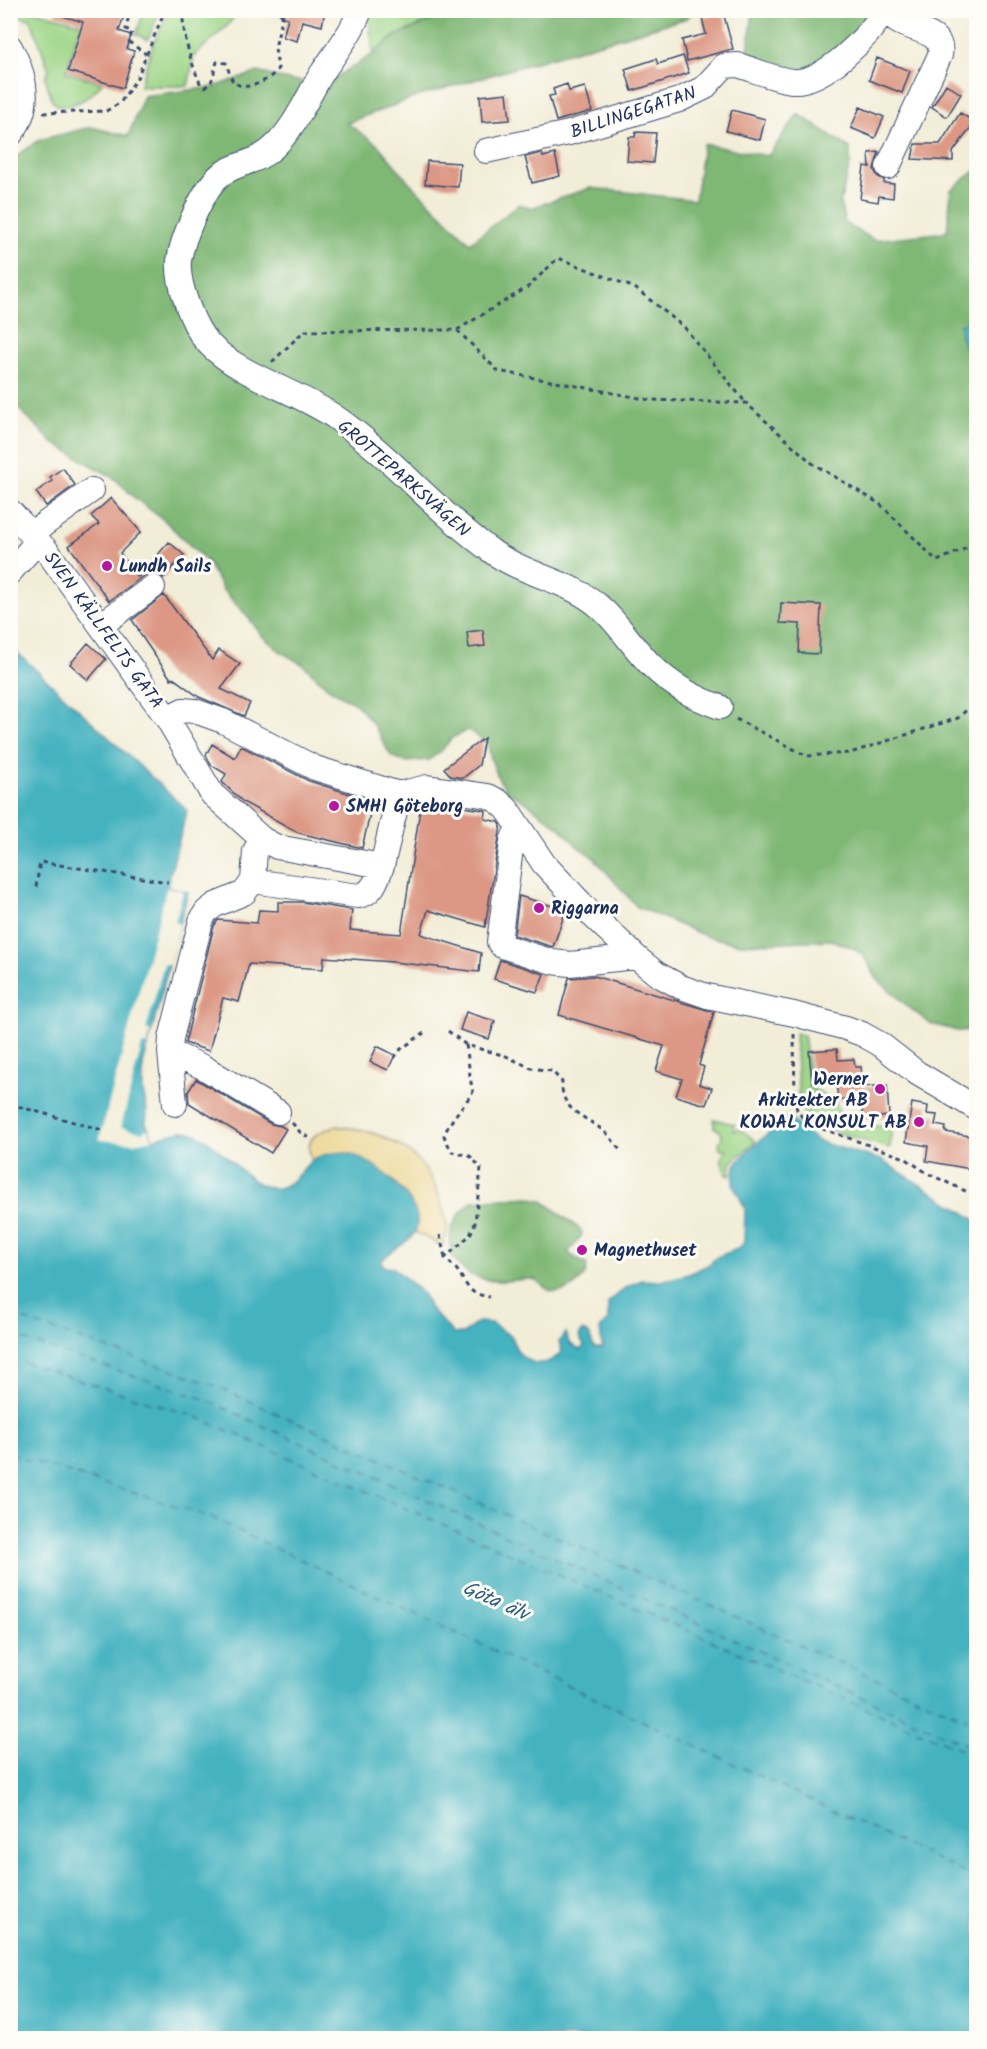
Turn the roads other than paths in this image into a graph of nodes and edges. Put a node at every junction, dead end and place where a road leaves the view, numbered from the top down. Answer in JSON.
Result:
{"nodes":[{"id":1,"x":360,"y":10,"type":"edge"},
{"id":2,"x":886,"y":10,"type":"edge"},
{"id":3,"x":10,"y":47,"type":"edge"},
{"id":4,"x":10,"y":135,"type":"edge"},
{"id":5,"x":486,"y":151,"type":"dead end"},
{"id":6,"x":888,"y":167,"type":"dead end"},
{"id":7,"x":92,"y":490,"type":"dead end"},
{"id":8,"x":10,"y":511,"type":"edge"},
{"id":9,"x":35,"y":537,"type":"junction"},
{"id":10,"x":10,"y":572,"type":"edge"},
{"id":11,"x":153,"y":587,"type":"dead end"},
{"id":12,"x":100,"y":625,"type":"junction"},
{"id":13,"x":720,"y":707,"type":"road end"},
{"id":14,"x":167,"y":718,"type":"junction"},
{"id":15,"x":399,"y":794,"type":"junction"},
{"id":16,"x":518,"y":827,"type":"junction"},
{"id":17,"x":262,"y":839,"type":"junction"},
{"id":18,"x":382,"y":866,"type":"junction"},
{"id":19,"x":253,"y":880,"type":"junction"},
{"id":20,"x":636,"y":957,"type":"junction"},
{"id":21,"x":170,"y":1052,"type":"junction"},
{"id":22,"x":175,"y":1104,"type":"dead end"},
{"id":23,"x":976,"y":1108,"type":"edge"},
{"id":24,"x":278,"y":1112,"type":"dead end"}],
"edges":[{"from":1,"to":13,"type":"street","name":"GROTTEPARKSVÄGEN"},
{"from":2,"to":5,"type":"street","name":"BILLINGEGATAN"},
{"from":2,"to":6,"type":"street","name":"BILLINGEGATAN"},
{"from":3,"to":4,"type":"street"},
{"from":7,"to":9,"type":"street"},
{"from":8,"to":9,"type":"street","name":"SVEN KÄLLFELTS GATA"},
{"from":9,"to":10,"type":"street","name":"SVEN KÄLLFELTS GATA"},
{"from":9,"to":12,"type":"street","name":"SVEN KÄLLFELTS GATA"},
{"from":11,"to":12,"type":"street"},
{"from":12,"to":14,"type":"street","name":"SVEN KÄLLFELTS GATA"},
{"from":14,"to":15,"type":"street","name":"SVEN KÄLLFELTS GATA"},
{"from":14,"to":17,"type":"street"},
{"from":15,"to":16,"type":"street"},
{"from":15,"to":18,"type":"street"},
{"from":16,"to":20,"type":"street"},
{"from":16,"to":20,"type":"street"},
{"from":17,"to":18,"type":"street"},
{"from":17,"to":19,"type":"street"},
{"from":18,"to":19,"type":"street"},
{"from":19,"to":21,"type":"street"},
{"from":20,"to":23,"type":"street"},
{"from":21,"to":22,"type":"street"},
{"from":21,"to":24,"type":"street"}]}
